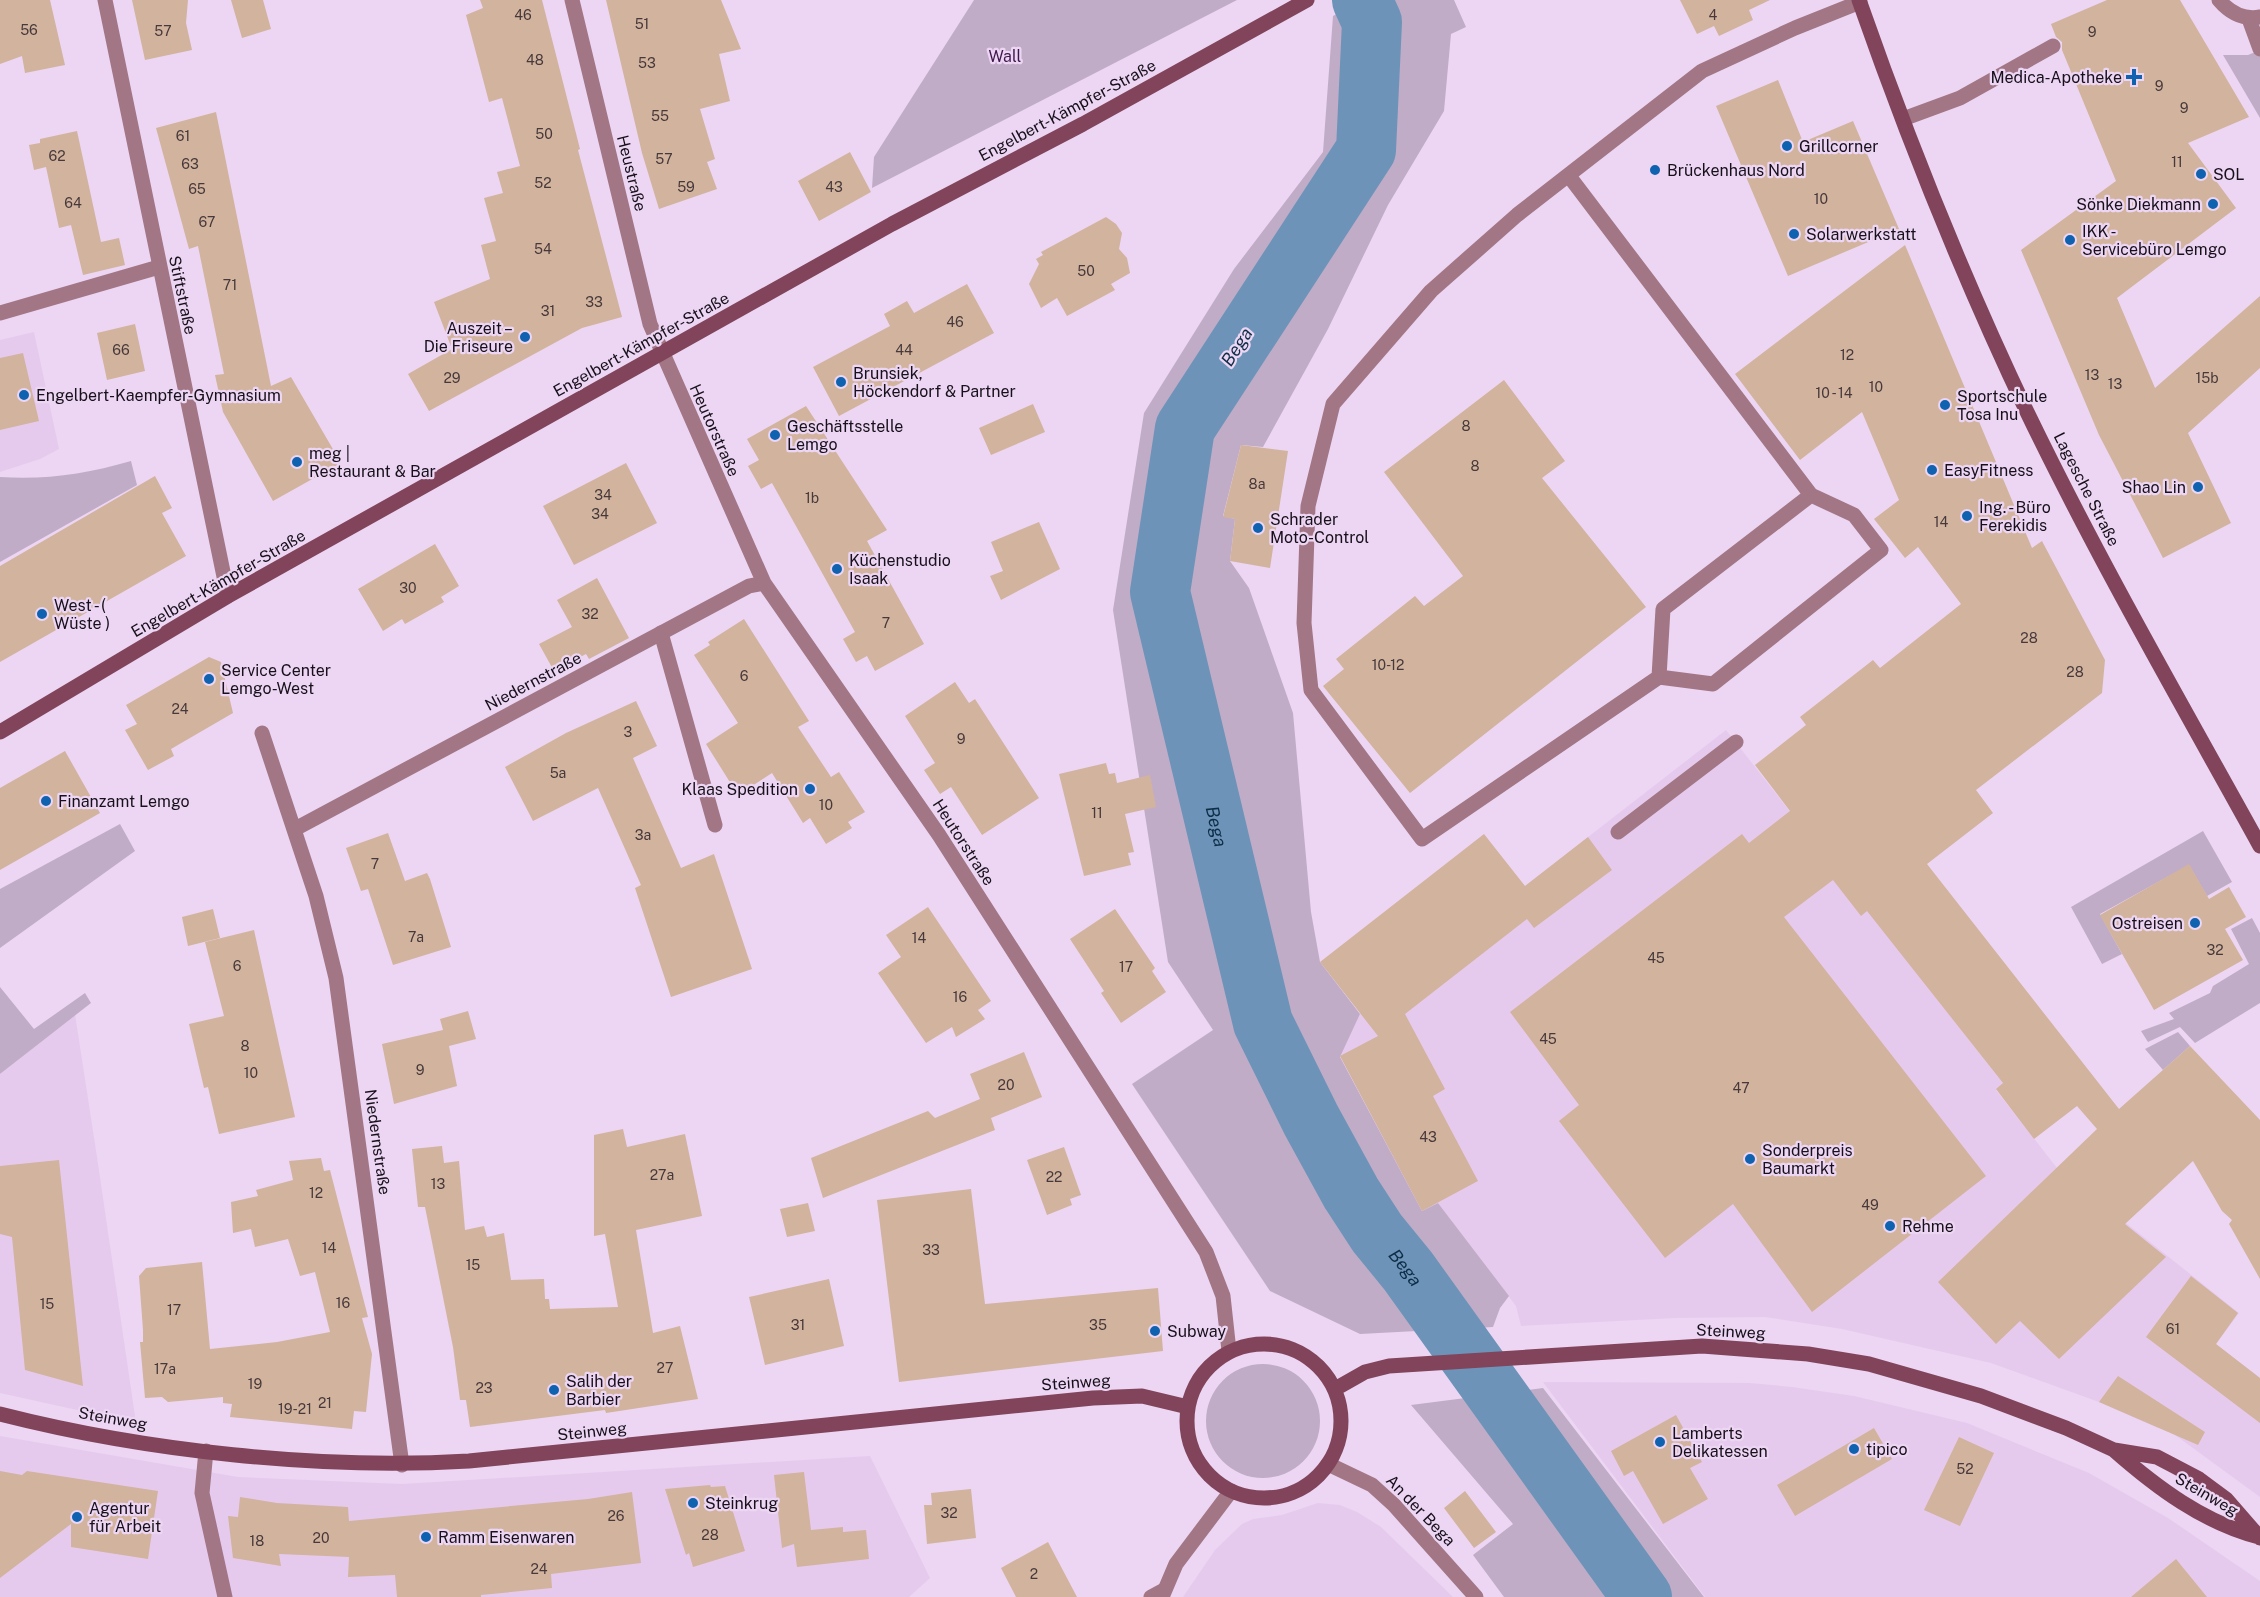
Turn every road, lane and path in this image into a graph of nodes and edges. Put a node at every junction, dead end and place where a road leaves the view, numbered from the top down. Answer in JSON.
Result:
{"nodes":[{"id":1,"x":105,"y":0,"type":"edge"},
{"id":2,"x":572,"y":0,"type":"edge"},
{"id":3,"x":2219,"y":0,"type":"edge"},
{"id":4,"x":1859,"y":1,"type":"edge"},
{"id":5,"x":1301,"y":3,"type":"edge"},
{"id":6,"x":2255,"y":18,"type":"edge"},
{"id":7,"x":2053,"y":46,"type":"dead end"},
{"id":8,"x":2260,"y":49,"type":"edge"},
{"id":9,"x":1903,"y":119,"type":"junction"},
{"id":10,"x":1569,"y":176,"type":"junction"},
{"id":11,"x":159,"y":267,"type":"junction"},
{"id":12,"x":0,"y":313,"type":"edge"},
{"id":13,"x":661,"y":353,"type":"junction"},
{"id":14,"x":1811,"y":495,"type":"junction"},
{"id":15,"x":764,"y":583,"type":"junction"},
{"id":16,"x":228,"y":596,"type":"junction"},
{"id":17,"x":661,"y":633,"type":"junction"},
{"id":18,"x":1659,"y":677,"type":"junction"},
{"id":19,"x":0,"y":732,"type":"edge"},
{"id":20,"x":262,"y":733,"type":"dead end"},
{"id":21,"x":1736,"y":742,"type":"dead end"},
{"id":22,"x":715,"y":825,"type":"dead end"},
{"id":23,"x":295,"y":829,"type":"junction"},
{"id":24,"x":1618,"y":832,"type":"dead end"},
{"id":25,"x":2260,"y":846,"type":"edge"},
{"id":26,"x":1229,"y":1351,"type":"junction"},
{"id":27,"x":1335,"y":1389,"type":"junction"},
{"id":28,"x":1188,"y":1407,"type":"junction"},
{"id":29,"x":0,"y":1414,"type":"edge"},
{"id":30,"x":2114,"y":1450,"type":"junction"},
{"id":31,"x":206,"y":1451,"type":"junction"},
{"id":32,"x":1328,"y":1464,"type":"junction"},
{"id":33,"x":402,"y":1465,"type":"junction"},
{"id":34,"x":1231,"y":1491,"type":"junction"},
{"id":35,"x":2260,"y":1537,"type":"edge"},
{"id":36,"x":1159,"y":1595,"type":"edge"},
{"id":37,"x":225,"y":1597,"type":"edge"},
{"id":38,"x":1476,"y":1597,"type":"edge"}],
"edges":[{"from":1,"to":11,"type":"street","name":"Stiftstraße"},
{"from":2,"to":13,"type":"street","name":"Heustraße"},
{"from":3,"to":6,"type":"street"},
{"from":4,"to":9,"type":"street","name":"Lagesche Straße"},
{"from":4,"to":10,"type":"street"},
{"from":5,"to":13,"type":"street","name":"Engelbert-Kämpfer-Straße"},
{"from":6,"to":8,"type":"street"},
{"from":7,"to":9,"type":"street"},
{"from":9,"to":25,"type":"street","name":"Lagesche Straße"},
{"from":10,"to":14,"type":"street"},
{"from":10,"to":18,"type":"street"},
{"from":11,"to":12,"type":"street"},
{"from":11,"to":16,"type":"street","name":"Stiftstraße"},
{"from":13,"to":15,"type":"street","name":"Heutorstraße"},
{"from":13,"to":16,"type":"street","name":"Engelbert-Kämpfer-Straße"},
{"from":14,"to":18,"type":"street"},
{"from":14,"to":18,"type":"street"},
{"from":15,"to":17,"type":"street","name":"Niedernstraße"},
{"from":15,"to":26,"type":"street","name":"Heutorstraße"},
{"from":16,"to":19,"type":"street","name":"Engelbert-Kämpfer-Straße"},
{"from":17,"to":22,"type":"street"},
{"from":17,"to":23,"type":"street","name":"Niedernstraße"},
{"from":20,"to":23,"type":"street","name":"Niedernstraße"},
{"from":21,"to":24,"type":"street"},
{"from":23,"to":33,"type":"street","name":"Niedernstraße"},
{"from":26,"to":27,"type":"street"},
{"from":26,"to":28,"type":"street"},
{"from":27,"to":30,"type":"street","name":"Steinweg"},
{"from":27,"to":32,"type":"street"},
{"from":28,"to":33,"type":"street","name":"Steinweg"},
{"from":28,"to":34,"type":"street"},
{"from":29,"to":31,"type":"street","name":"Steinweg"},
{"from":30,"to":35,"type":"street","name":"Steinweg"},
{"from":30,"to":35,"type":"street","name":"Steinweg"},
{"from":31,"to":33,"type":"street","name":"Steinweg"},
{"from":31,"to":37,"type":"street"},
{"from":32,"to":34,"type":"street"},
{"from":32,"to":38,"type":"street","name":"An der Bega"},
{"from":34,"to":36,"type":"street"}]}
